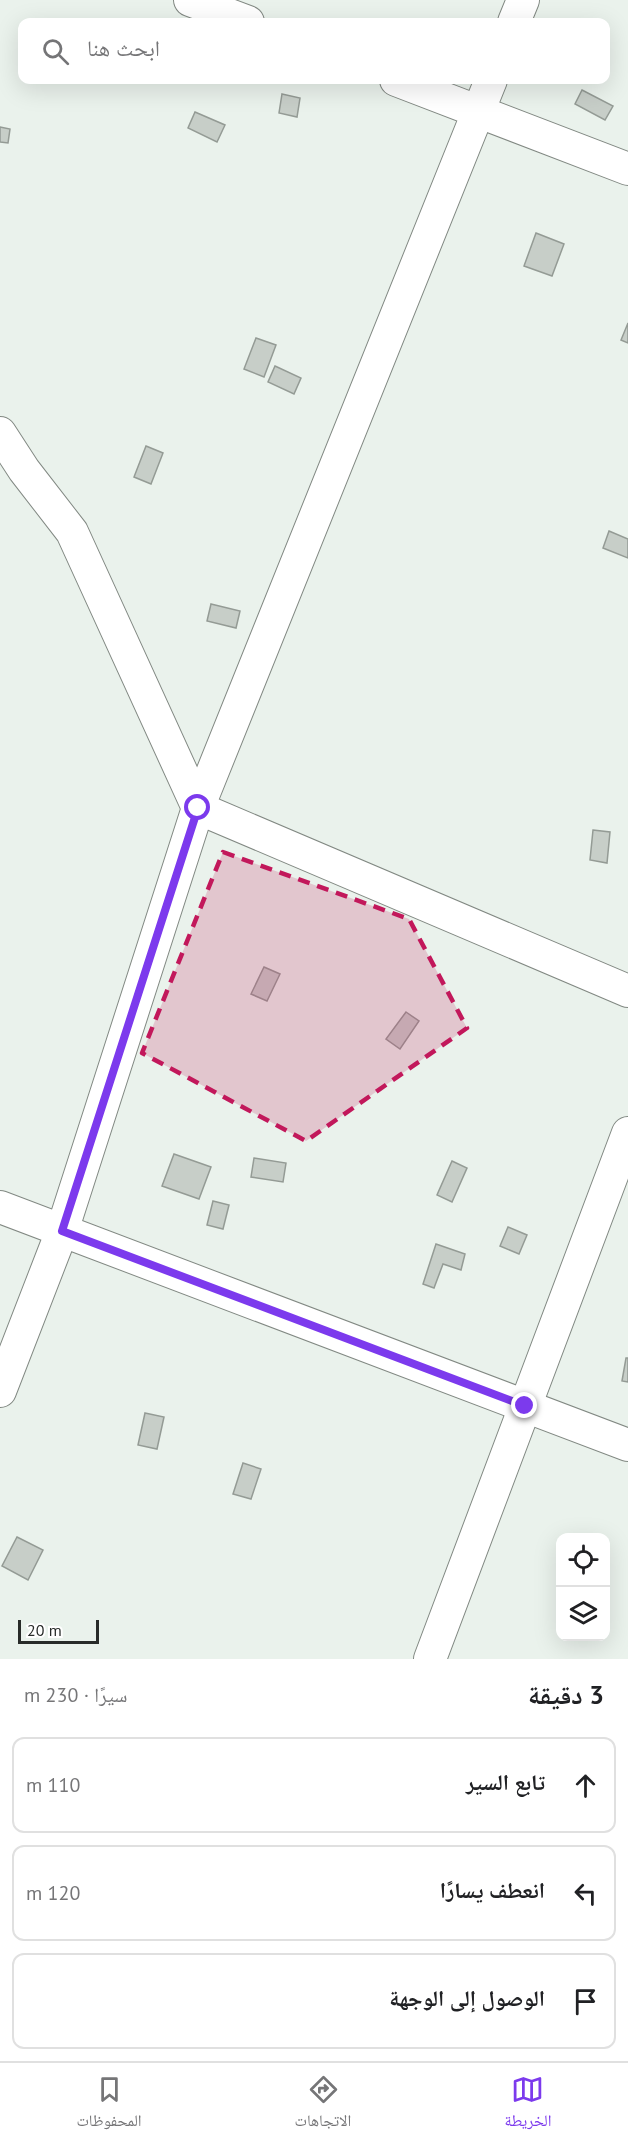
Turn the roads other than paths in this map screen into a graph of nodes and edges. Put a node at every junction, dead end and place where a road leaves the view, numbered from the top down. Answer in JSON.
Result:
{"nodes":[{"id":1,"x":190,"y":0,"type":"edge"},
{"id":2,"x":523,"y":0,"type":"edge"},
{"id":3,"x":237,"y":18,"type":"edge"},
{"id":4,"x":516,"y":18,"type":"edge"},
{"id":5,"x":407,"y":84,"type":"edge"},
{"id":6,"x":489,"y":84,"type":"edge"},
{"id":7,"x":478,"y":111,"type":"junction"},
{"id":8,"x":628,"y":169,"type":"edge"},
{"id":9,"x":0,"y":433,"type":"edge"},
{"id":10,"x":198,"y":808,"type":"junction"},
{"id":11,"x":628,"y":991,"type":"edge"},
{"id":12,"x":628,"y":1133,"type":"edge"},
{"id":13,"x":0,"y":1207,"type":"edge"},
{"id":14,"x":62,"y":1231,"type":"junction"},
{"id":15,"x":0,"y":1391,"type":"edge"},
{"id":16,"x":525,"y":1406,"type":"junction"},
{"id":17,"x":628,"y":1445,"type":"edge"},
{"id":18,"x":430,"y":1659,"type":"edge"}],
"edges":[{"from":1,"to":3,"type":"street"},
{"from":2,"to":4,"type":"street"},
{"from":5,"to":7,"type":"street"},
{"from":6,"to":7,"type":"street"},
{"from":7,"to":8,"type":"street"},
{"from":7,"to":10,"type":"street"},
{"from":9,"to":10,"type":"street"},
{"from":10,"to":11,"type":"street"},
{"from":10,"to":14,"type":"street"},
{"from":12,"to":16,"type":"street"},
{"from":13,"to":14,"type":"street"},
{"from":14,"to":15,"type":"street"},
{"from":14,"to":16,"type":"street"},
{"from":16,"to":17,"type":"street"},
{"from":16,"to":18,"type":"street"}]}
